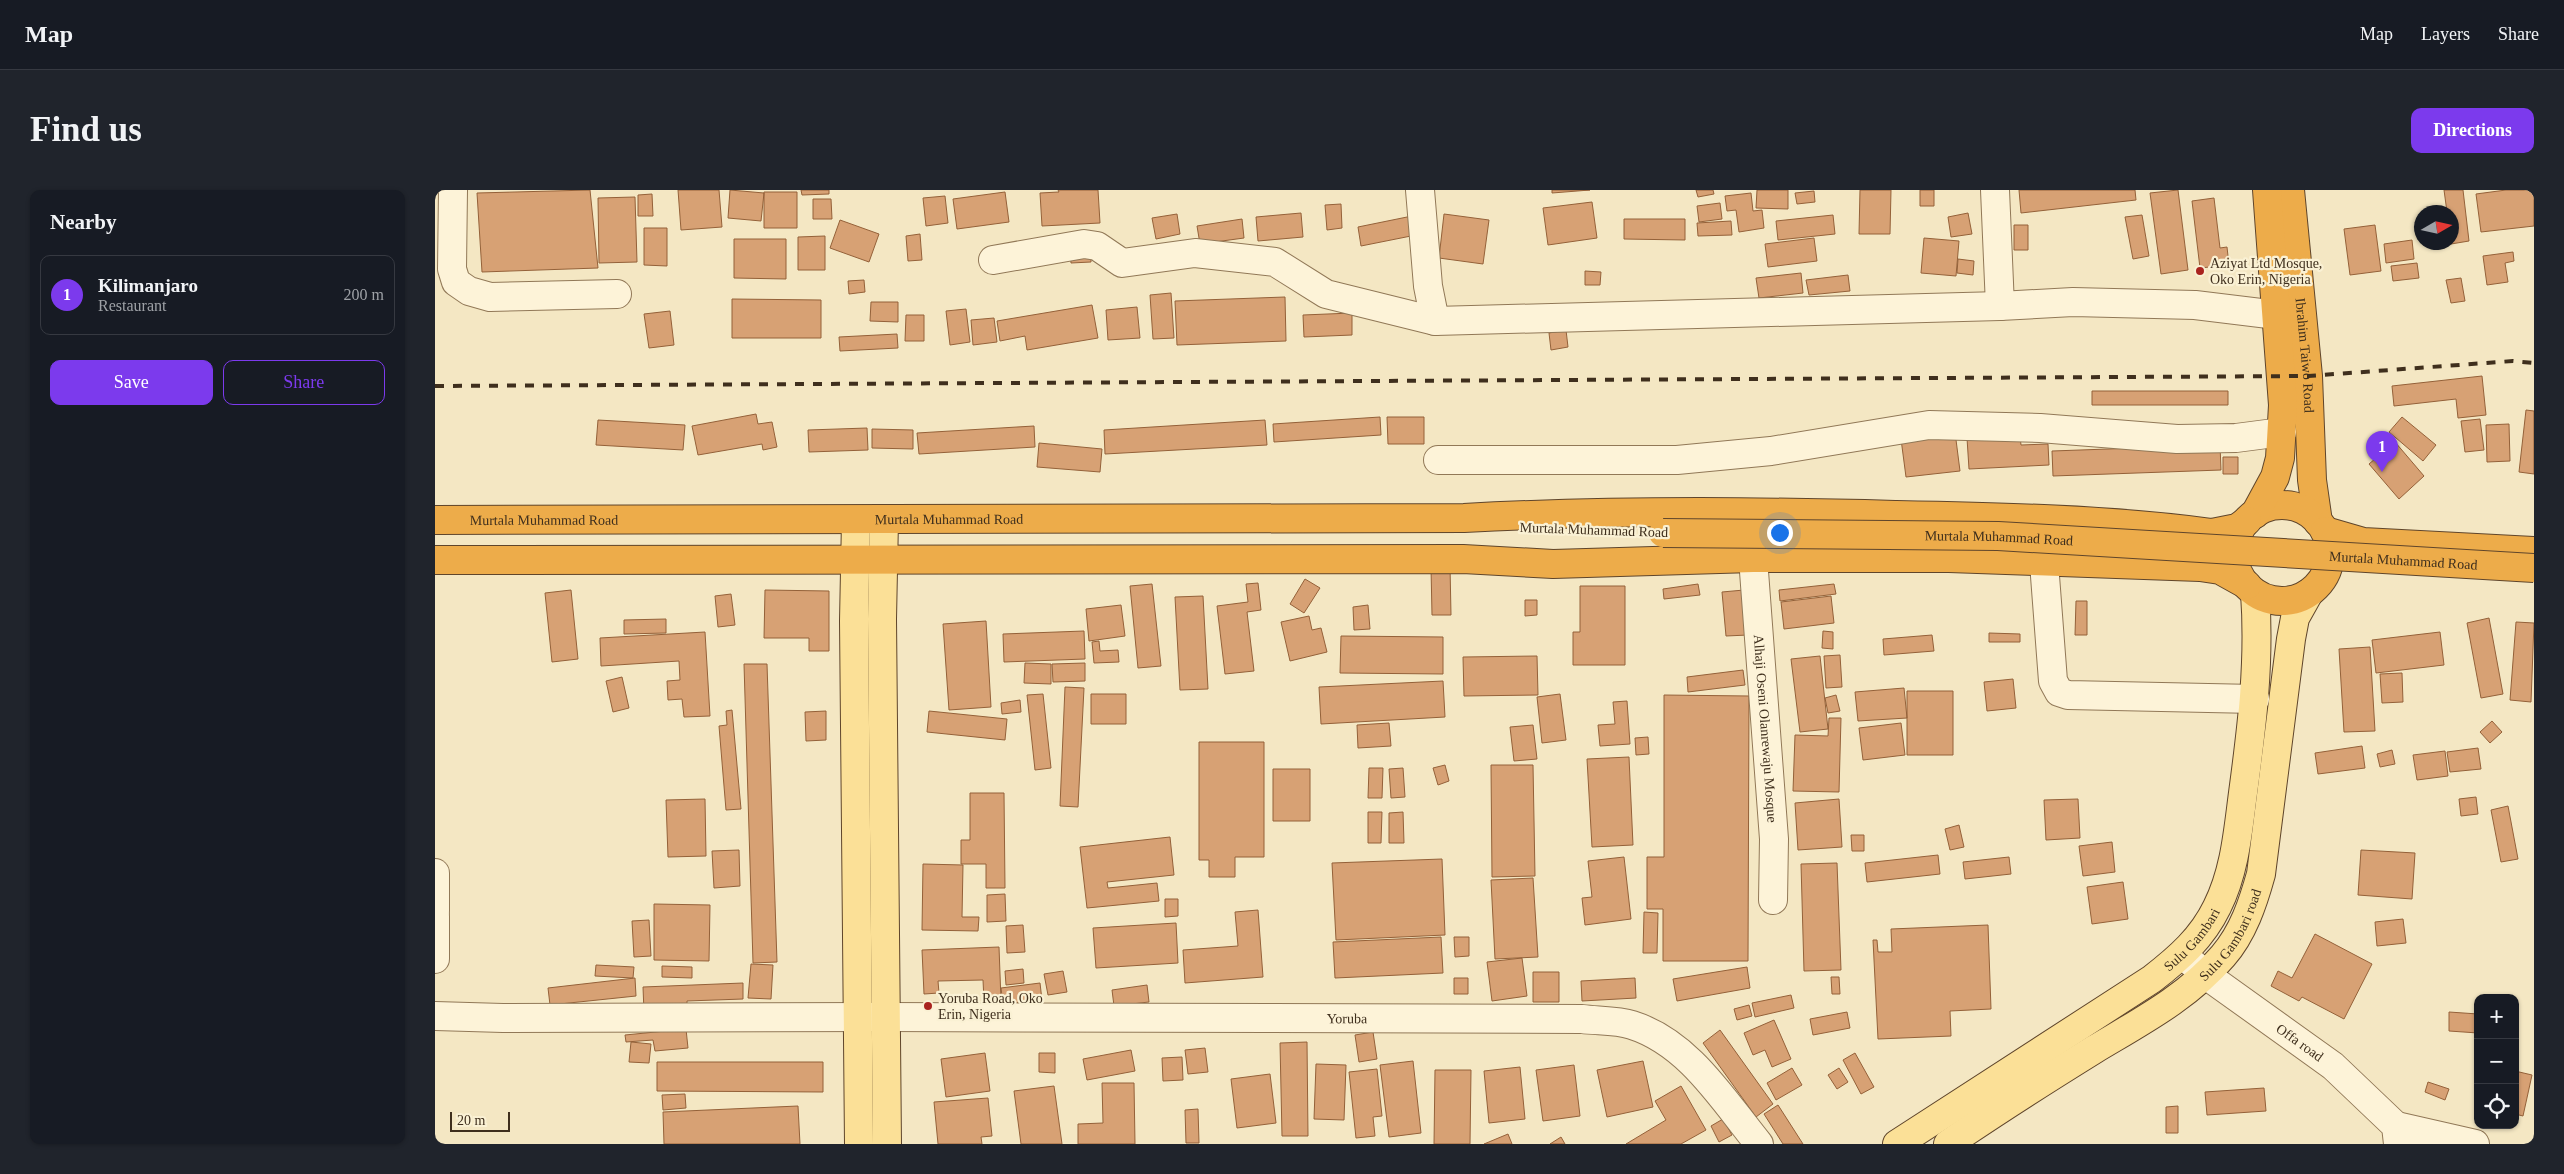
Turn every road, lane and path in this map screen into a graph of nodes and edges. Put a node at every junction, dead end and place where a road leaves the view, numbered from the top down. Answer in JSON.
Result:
{"nodes":[{"id":1,"x":453,"y":190,"type":"edge"},
{"id":2,"x":1420,"y":190,"type":"edge"},
{"id":3,"x":1995,"y":190,"type":"edge"},
{"id":4,"x":2267,"y":190,"type":"edge"},
{"id":5,"x":2290,"y":190,"type":"edge"},
{"id":6,"x":993,"y":260,"type":"dead end"},
{"id":7,"x":617,"y":294,"type":"dead end"},
{"id":8,"x":2000,"y":306,"type":"junction"},
{"id":9,"x":2277,"y":315,"type":"junction"},
{"id":10,"x":1435,"y":321,"type":"junction"},
{"id":11,"x":2282,"y":432,"type":"junction"},
{"id":12,"x":1439,"y":460,"type":"dead end"},
{"id":13,"x":2251,"y":517,"type":"junction"},
{"id":14,"x":1464,"y":518,"type":"junction"},
{"id":15,"x":435,"y":520,"type":"edge"},
{"id":16,"x":856,"y":520,"type":"junction"},
{"id":17,"x":884,"y":520,"type":"junction"},
{"id":18,"x":2321,"y":526,"type":"junction"},
{"id":19,"x":1664,"y":539,"type":"junction"},
{"id":20,"x":2534,"y":552,"type":"edge"},
{"id":21,"x":1753,"y":558,"type":"junction"},
{"id":22,"x":855,"y":559,"type":"junction"},
{"id":23,"x":883,"y":559,"type":"junction"},
{"id":24,"x":1463,"y":559,"type":"junction"},
{"id":25,"x":435,"y":560,"type":"edge"},
{"id":26,"x":2044,"y":563,"type":"junction"},
{"id":27,"x":2534,"y":568,"type":"edge"},
{"id":28,"x":2534,"y":576,"type":"edge"},
{"id":29,"x":2534,"y":580,"type":"edge"},
{"id":30,"x":2317,"y":585,"type":"junction"},
{"id":31,"x":2251,"y":589,"type":"junction"},
{"id":32,"x":2255,"y":699,"type":"junction"},
{"id":33,"x":435,"y":873,"type":"edge"},
{"id":34,"x":1773,"y":900,"type":"dead end"},
{"id":35,"x":435,"y":911,"type":"edge"},
{"id":36,"x":435,"y":916,"type":"edge"},
{"id":37,"x":2183,"y":955,"type":"junction"},
{"id":38,"x":435,"y":959,"type":"edge"},
{"id":39,"x":2206,"y":975,"type":"junction"},
{"id":40,"x":435,"y":1016,"type":"edge"},
{"id":41,"x":885,"y":1016,"type":"junction"},
{"id":42,"x":858,"y":1017,"type":"junction"},
{"id":43,"x":2397,"y":1135,"type":"edge"},
{"id":44,"x":859,"y":1144,"type":"edge"},
{"id":45,"x":887,"y":1144,"type":"edge"},
{"id":46,"x":1759,"y":1144,"type":"edge"},
{"id":47,"x":1897,"y":1144,"type":"edge"},
{"id":48,"x":1948,"y":1144,"type":"edge"},
{"id":49,"x":2475,"y":1144,"type":"edge"}],
"edges":[{"from":1,"to":7,"type":"street"},
{"from":2,"to":10,"type":"street"},
{"from":3,"to":8,"type":"street"},
{"from":4,"to":9,"type":"highway","name":"Ibrahim Taiwo Road"},
{"from":5,"to":18,"type":"highway","name":"Ibrahim Taiwo Road"},
{"from":6,"to":10,"type":"street"},
{"from":8,"to":9,"type":"street"},
{"from":8,"to":10,"type":"street"},
{"from":9,"to":11,"type":"highway","name":"Ibrahim Taiwo Road"},
{"from":11,"to":12,"type":"street"},
{"from":11,"to":13,"type":"highway","name":"Ibrahim Taiwo Road"},
{"from":13,"to":14,"type":"highway","name":"Murtala Muhammad Road"},
{"from":13,"to":18,"type":"highway"},
{"from":13,"to":31,"type":"highway"},
{"from":14,"to":17,"type":"highway","name":"Murtala Muhammad Road"},
{"from":14,"to":19,"type":"highway","name":"Murtala Muhammad Road"},
{"from":15,"to":16,"type":"highway","name":"Murtala Muhammad Road"},
{"from":16,"to":17,"type":"highway","name":"Murtala Muhammad Road"},
{"from":16,"to":22,"type":"main road"},
{"from":17,"to":23,"type":"main road"},
{"from":18,"to":20,"type":"highway","name":"Murtala Muhammad Road"},
{"from":18,"to":30,"type":"highway"},
{"from":19,"to":24,"type":"highway","name":"Murtala Muhammad Road"},
{"from":19,"to":27,"type":"highway","name":"Murtala Muhammad Road","bridge":true},
{"from":19,"to":29,"type":"highway","name":"Murtala Muhammad Road"},
{"from":21,"to":24,"type":"highway","name":"Murtala Muhammad Road"},
{"from":21,"to":26,"type":"highway","name":"Murtala Muhammad Road"},
{"from":21,"to":34,"type":"street","name":"Alhaji Oseni Olanrewaju Mosque"},
{"from":22,"to":23,"type":"highway","name":"Murtala Muhammad Road"},
{"from":22,"to":25,"type":"highway","name":"Murtala Muhammad Road"},
{"from":22,"to":42,"type":"main road"},
{"from":23,"to":24,"type":"highway","name":"Murtala Muhammad Road"},
{"from":23,"to":41,"type":"main road"},
{"from":26,"to":31,"type":"highway","name":"Murtala Muhammad Road"},
{"from":26,"to":32,"type":"street"},
{"from":28,"to":30,"type":"highway","name":"Murtala Muhammad Road"},
{"from":30,"to":31,"type":"highway"},
{"from":30,"to":39,"type":"main road","name":"Sulu Gambari road"},
{"from":31,"to":32,"type":"main road","name":"Sulu Gambari"},
{"from":32,"to":37,"type":"main road","name":"Sulu Gambari"},
{"from":33,"to":35,"type":"street"},
{"from":36,"to":38,"type":"street"},
{"from":37,"to":39,"type":"street","name":"Offa road"},
{"from":37,"to":47,"type":"main road","name":"Sulu Gambari"},
{"from":39,"to":43,"type":"street","name":"Offa road"},
{"from":39,"to":48,"type":"main road","name":"Sulu Gambari road"},
{"from":40,"to":42,"type":"street","name":"Yoruba"},
{"from":41,"to":42,"type":"street","name":"Yoruba"},
{"from":41,"to":45,"type":"main road"},
{"from":41,"to":46,"type":"street","name":"Yoruba"},
{"from":42,"to":44,"type":"main road"},
{"from":43,"to":49,"type":"street"}]}
